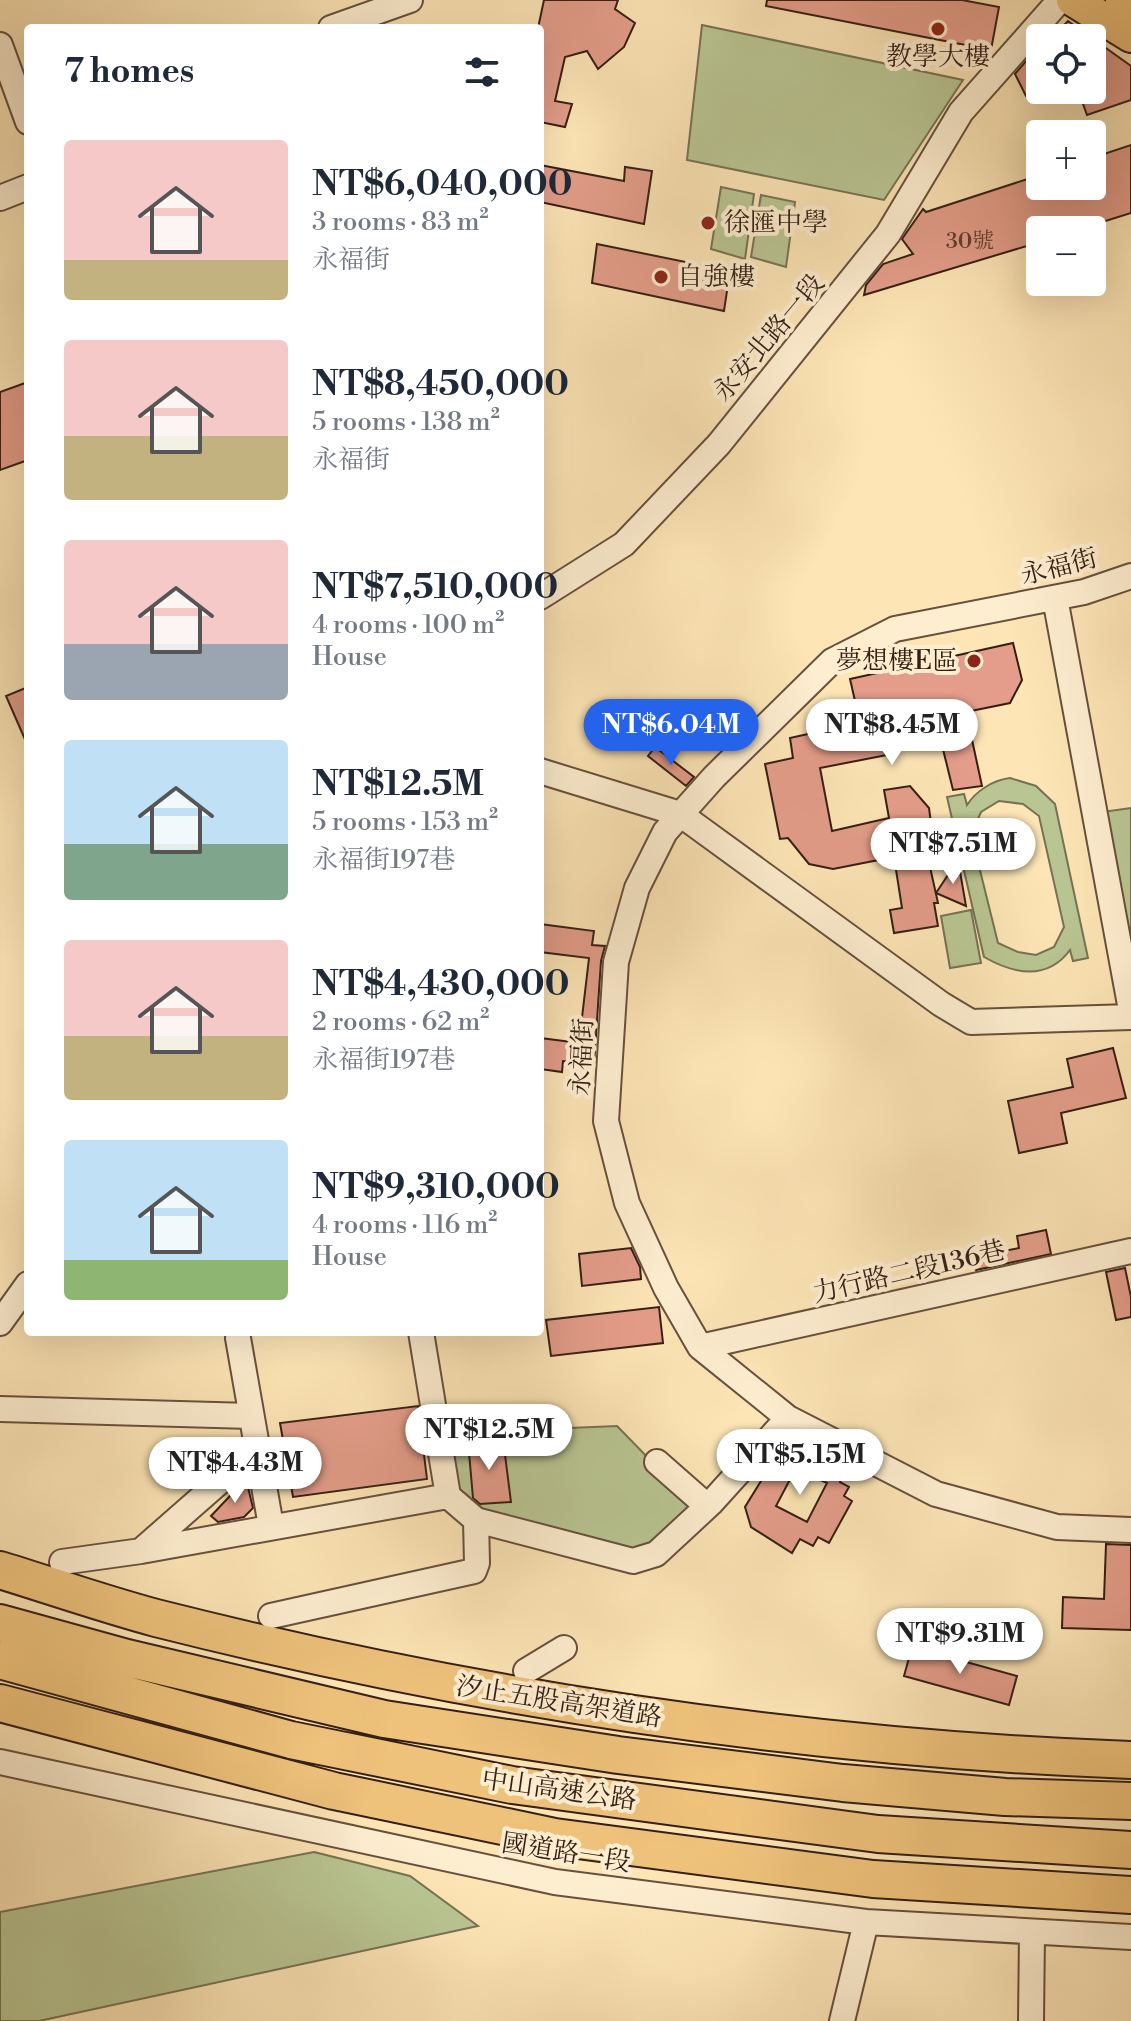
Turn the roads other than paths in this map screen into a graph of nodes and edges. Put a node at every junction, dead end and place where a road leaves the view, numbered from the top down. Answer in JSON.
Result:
{"nodes":[{"id":1,"x":410,"y":0,"type":"edge"},
{"id":2,"x":1060,"y":0,"type":"edge"},
{"id":3,"x":1073,"y":0,"type":"edge"},
{"id":4,"x":1126,"y":17,"type":"edge"},
{"id":5,"x":342,"y":24,"type":"edge"},
{"id":6,"x":0,"y":45,"type":"edge"},
{"id":7,"x":24,"y":111,"type":"edge"},
{"id":8,"x":24,"y":189,"type":"edge"},
{"id":9,"x":0,"y":198,"type":"edge"},
{"id":10,"x":1131,"y":576,"type":"edge"},
{"id":11,"x":544,"y":594,"type":"edge"},
{"id":12,"x":1055,"y":598,"type":"junction"},
{"id":13,"x":544,"y":772,"type":"edge"},
{"id":14,"x":680,"y":814,"type":"junction"},
{"id":15,"x":1131,"y":1010,"type":"edge"},
{"id":16,"x":1131,"y":1017,"type":"edge"},
{"id":17,"x":1131,"y":1251,"type":"edge"},
{"id":18,"x":24,"y":1290,"type":"edge"},
{"id":19,"x":0,"y":1323,"type":"edge"},
{"id":20,"x":422,"y":1336,"type":"edge"},
{"id":21,"x":238,"y":1338,"type":"dead end"},
{"id":22,"x":700,"y":1347,"type":"junction"},
{"id":23,"x":0,"y":1409,"type":"edge"},
{"id":24,"x":251,"y":1416,"type":"junction"},
{"id":25,"x":788,"y":1418,"type":"junction"},
{"id":26,"x":257,"y":1449,"type":"junction"},
{"id":27,"x":657,"y":1462,"type":"dead end"},
{"id":28,"x":448,"y":1496,"type":"junction"},
{"id":29,"x":707,"y":1506,"type":"junction"},
{"id":30,"x":476,"y":1520,"type":"junction"},
{"id":31,"x":271,"y":1526,"type":"junction"},
{"id":32,"x":1131,"y":1530,"type":"edge"},
{"id":33,"x":141,"y":1551,"type":"junction"},
{"id":34,"x":62,"y":1562,"type":"dead end"},
{"id":35,"x":0,"y":1570,"type":"edge"},
{"id":36,"x":271,"y":1616,"type":"dead end"},
{"id":37,"x":0,"y":1623,"type":"edge"},
{"id":38,"x":564,"y":1648,"type":"dead end"},
{"id":39,"x":0,"y":1660,"type":"edge"},
{"id":40,"x":526,"y":1671,"type":"dead end"},
{"id":41,"x":0,"y":1703,"type":"edge"},
{"id":42,"x":1131,"y":1760,"type":"edge"},
{"id":43,"x":0,"y":1762,"type":"edge"},
{"id":44,"x":1131,"y":1801,"type":"edge"},
{"id":45,"x":1131,"y":1850,"type":"edge"},
{"id":46,"x":1131,"y":1895,"type":"edge"},
{"id":47,"x":866,"y":1922,"type":"junction"},
{"id":48,"x":1032,"y":1933,"type":"junction"},
{"id":49,"x":1131,"y":1937,"type":"edge"},
{"id":50,"x":842,"y":2021,"type":"edge"},
{"id":51,"x":1031,"y":2021,"type":"edge"}],
"edges":[{"from":1,"to":5,"type":"street"},
{"from":2,"to":11,"type":"street","name":"永安北路一段"},
{"from":3,"to":4,"type":"main road"},
{"from":6,"to":7,"type":"street"},
{"from":8,"to":9,"type":"street"},
{"from":10,"to":12,"type":"street","name":"永福街"},
{"from":12,"to":14,"type":"street","name":"永福街"},
{"from":12,"to":15,"type":"street"},
{"from":13,"to":14,"type":"street"},
{"from":14,"to":16,"type":"street"},
{"from":14,"to":22,"type":"street","name":"永福街"},
{"from":17,"to":22,"type":"street","name":"力行路二段136巷"},
{"from":18,"to":19,"type":"street"},
{"from":20,"to":28,"type":"street"},
{"from":21,"to":24,"type":"street"},
{"from":22,"to":25,"type":"street","name":"永福街"},
{"from":23,"to":24,"type":"street"},
{"from":24,"to":26,"type":"street"},
{"from":25,"to":29,"type":"street"},
{"from":25,"to":32,"type":"street","name":"永福街"},
{"from":26,"to":31,"type":"street"},
{"from":26,"to":33,"type":"street"},
{"from":27,"to":29,"type":"street"},
{"from":28,"to":30,"type":"street"},
{"from":28,"to":31,"type":"street"},
{"from":29,"to":30,"type":"street"},
{"from":30,"to":36,"type":"street"},
{"from":31,"to":33,"type":"street"},
{"from":33,"to":34,"type":"street"},
{"from":35,"to":42,"type":"highway","name":"汐止五股高架道路"},
{"from":37,"to":44,"type":"highway","name":"中山高速公路"},
{"from":38,"to":40,"type":"street"},
{"from":39,"to":45,"type":"highway","name":"中山高速公路"},
{"from":41,"to":46,"type":"highway"},
{"from":43,"to":47,"type":"street","name":"國道路一段"},
{"from":47,"to":48,"type":"street","name":"國道路一段"},
{"from":47,"to":50,"type":"street"},
{"from":48,"to":49,"type":"street","name":"國道路一段"},
{"from":48,"to":51,"type":"street"}]}
